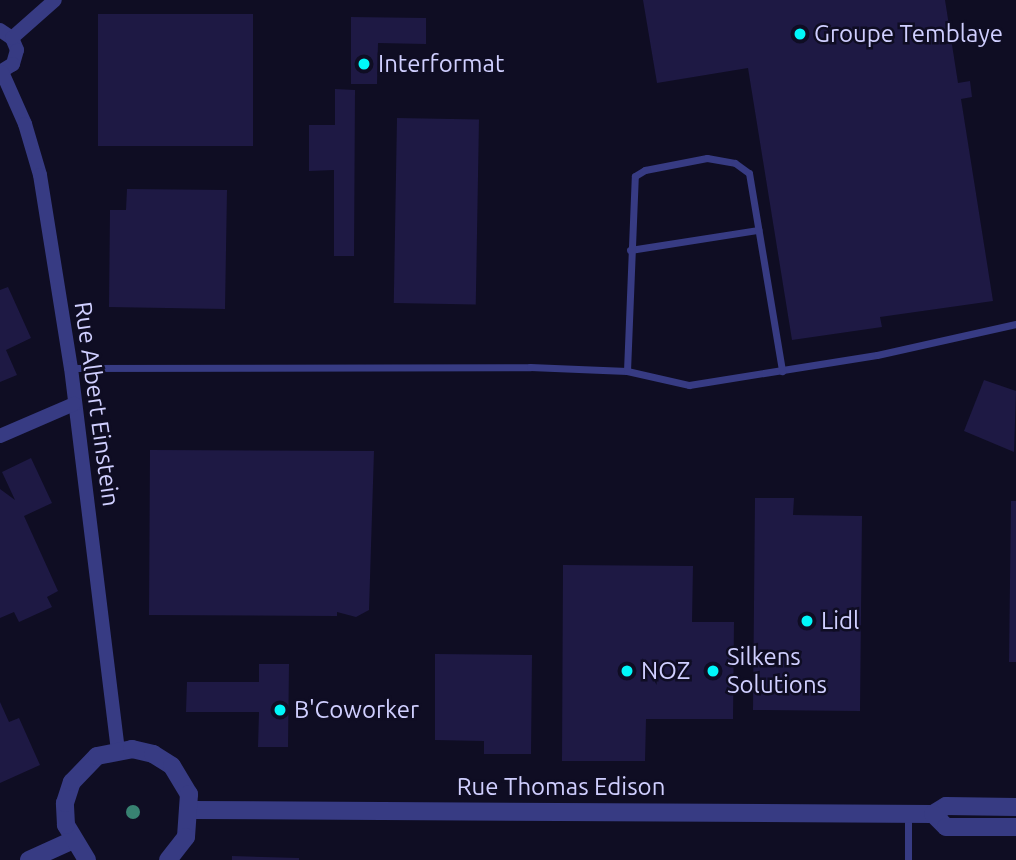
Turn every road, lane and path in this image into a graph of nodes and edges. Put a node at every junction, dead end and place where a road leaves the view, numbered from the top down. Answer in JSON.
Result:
{"nodes":[{"id":1,"x":55,"y":0,"type":"edge"},
{"id":2,"x":6,"y":34,"type":"edge"},
{"id":3,"x":1,"y":72,"type":"edge"},
{"id":4,"x":758,"y":230,"type":"junction"},
{"id":5,"x":630,"y":250,"type":"junction"},
{"id":6,"x":1016,"y":324,"type":"edge"},
{"id":7,"x":71,"y":368,"type":"junction"},
{"id":8,"x":627,"y":371,"type":"junction"},
{"id":9,"x":782,"y":371,"type":"junction"},
{"id":10,"x":74,"y":404,"type":"junction"},
{"id":11,"x":0,"y":436,"type":"edge"},
{"id":12,"x":118,"y":750,"type":"junction"},
{"id":13,"x":1016,"y":807,"type":"edge"},
{"id":14,"x":190,"y":810,"type":"junction"},
{"id":15,"x":908,"y":814,"type":"junction"},
{"id":16,"x":933,"y":814,"type":"junction"},
{"id":17,"x":1016,"y":827,"type":"edge"},
{"id":18,"x":71,"y":841,"type":"junction"},
{"id":19,"x":29,"y":860,"type":"edge"},
{"id":20,"x":87,"y":860,"type":"edge"},
{"id":21,"x":169,"y":860,"type":"edge"},
{"id":22,"x":908,"y":860,"type":"edge"}],
"edges":[{"from":1,"to":2,"type":"street"},
{"from":2,"to":3,"type":"street"},
{"from":3,"to":7,"type":"street","name":"Rue Albert Einstein"},
{"from":4,"to":5,"type":"lane"},
{"from":4,"to":5,"type":"lane"},
{"from":4,"to":9,"type":"lane"},
{"from":5,"to":8,"type":"lane"},
{"from":6,"to":9,"type":"lane"},
{"from":7,"to":8,"type":"lane"},
{"from":7,"to":10,"type":"street","name":"Rue Albert Einstein"},
{"from":8,"to":9,"type":"lane"},
{"from":10,"to":11,"type":"street"},
{"from":10,"to":12,"type":"street","name":"Rue Albert Einstein"},
{"from":12,"to":14,"type":"street"},
{"from":12,"to":18,"type":"street"},
{"from":13,"to":16,"type":"street","name":"Rue Thomas Edison"},
{"from":14,"to":15,"type":"street","name":"Rue Thomas Edison"},
{"from":14,"to":21,"type":"street"},
{"from":15,"to":16,"type":"street","name":"Rue Thomas Edison"},
{"from":15,"to":22,"type":"lane"},
{"from":16,"to":17,"type":"street","name":"Rue Thomas Edison"},
{"from":18,"to":19,"type":"street"},
{"from":18,"to":20,"type":"street"}]}
